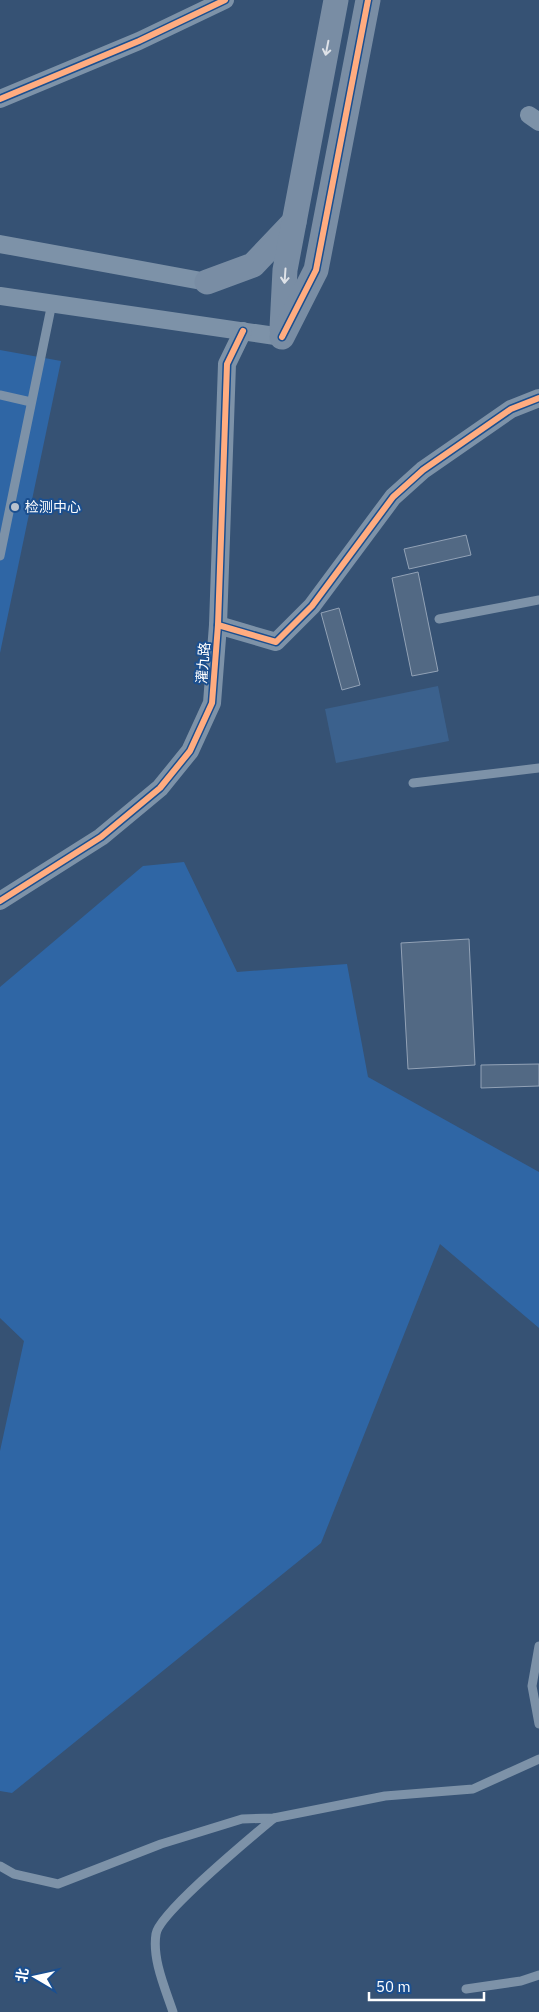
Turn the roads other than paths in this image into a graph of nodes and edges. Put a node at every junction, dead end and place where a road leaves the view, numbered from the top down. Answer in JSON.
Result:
{"nodes":[{"id":1,"x":225,"y":0,"type":"edge"},
{"id":2,"x":336,"y":0,"type":"edge"},
{"id":3,"x":368,"y":0,"type":"edge"},
{"id":4,"x":0,"y":98,"type":"edge"},
{"id":5,"x":294,"y":222,"type":"junction"},
{"id":6,"x":0,"y":244,"type":"edge"},
{"id":7,"x":207,"y":282,"type":"joint"},
{"id":8,"x":0,"y":296,"type":"edge"},
{"id":9,"x":52,"y":303,"type":"junction"},
{"id":10,"x":243,"y":331,"type":"junction"},
{"id":11,"x":282,"y":337,"type":"junction"},
{"id":12,"x":0,"y":395,"type":"edge"},
{"id":13,"x":539,"y":398,"type":"edge"},
{"id":14,"x":31,"y":402,"type":"junction"},
{"id":15,"x":0,"y":556,"type":"edge"},
{"id":16,"x":539,"y":600,"type":"edge"},
{"id":17,"x":439,"y":619,"type":"dead end"},
{"id":18,"x":218,"y":625,"type":"junction"},
{"id":19,"x":539,"y":768,"type":"edge"},
{"id":20,"x":413,"y":783,"type":"dead end"},
{"id":21,"x":0,"y":901,"type":"edge"},
{"id":22,"x":539,"y":1646,"type":"edge"},
{"id":23,"x":539,"y":1724,"type":"edge"},
{"id":24,"x":539,"y":1759,"type":"edge"},
{"id":25,"x":274,"y":1818,"type":"junction"},
{"id":26,"x":0,"y":1866,"type":"edge"},
{"id":27,"x":539,"y":1975,"type":"edge"},
{"id":28,"x":466,"y":1989,"type":"dead end"},
{"id":29,"x":173,"y":2012,"type":"edge"}],
"edges":[{"from":1,"to":4,"type":"street"},
{"from":2,"to":5,"type":"street","one_way":true},
{"from":3,"to":11,"type":"street"},
{"from":5,"to":7,"type":"street"},
{"from":5,"to":11,"type":"street","one_way":true},
{"from":6,"to":7,"type":"street"},
{"from":8,"to":9,"type":"street"},
{"from":9,"to":10,"type":"street"},
{"from":9,"to":14,"type":"lane"},
{"from":10,"to":11,"type":"street"},
{"from":10,"to":18,"type":"street","name":"灌九路"},
{"from":12,"to":14,"type":"lane"},
{"from":13,"to":18,"type":"street"},
{"from":14,"to":15,"type":"lane"},
{"from":16,"to":17,"type":"lane"},
{"from":18,"to":21,"type":"street","name":"灌九路"},
{"from":19,"to":20,"type":"lane"},
{"from":22,"to":23,"type":"lane"},
{"from":24,"to":25,"type":"lane"},
{"from":25,"to":26,"type":"lane"},
{"from":25,"to":29,"type":"lane"},
{"from":27,"to":28,"type":"lane"}]}
